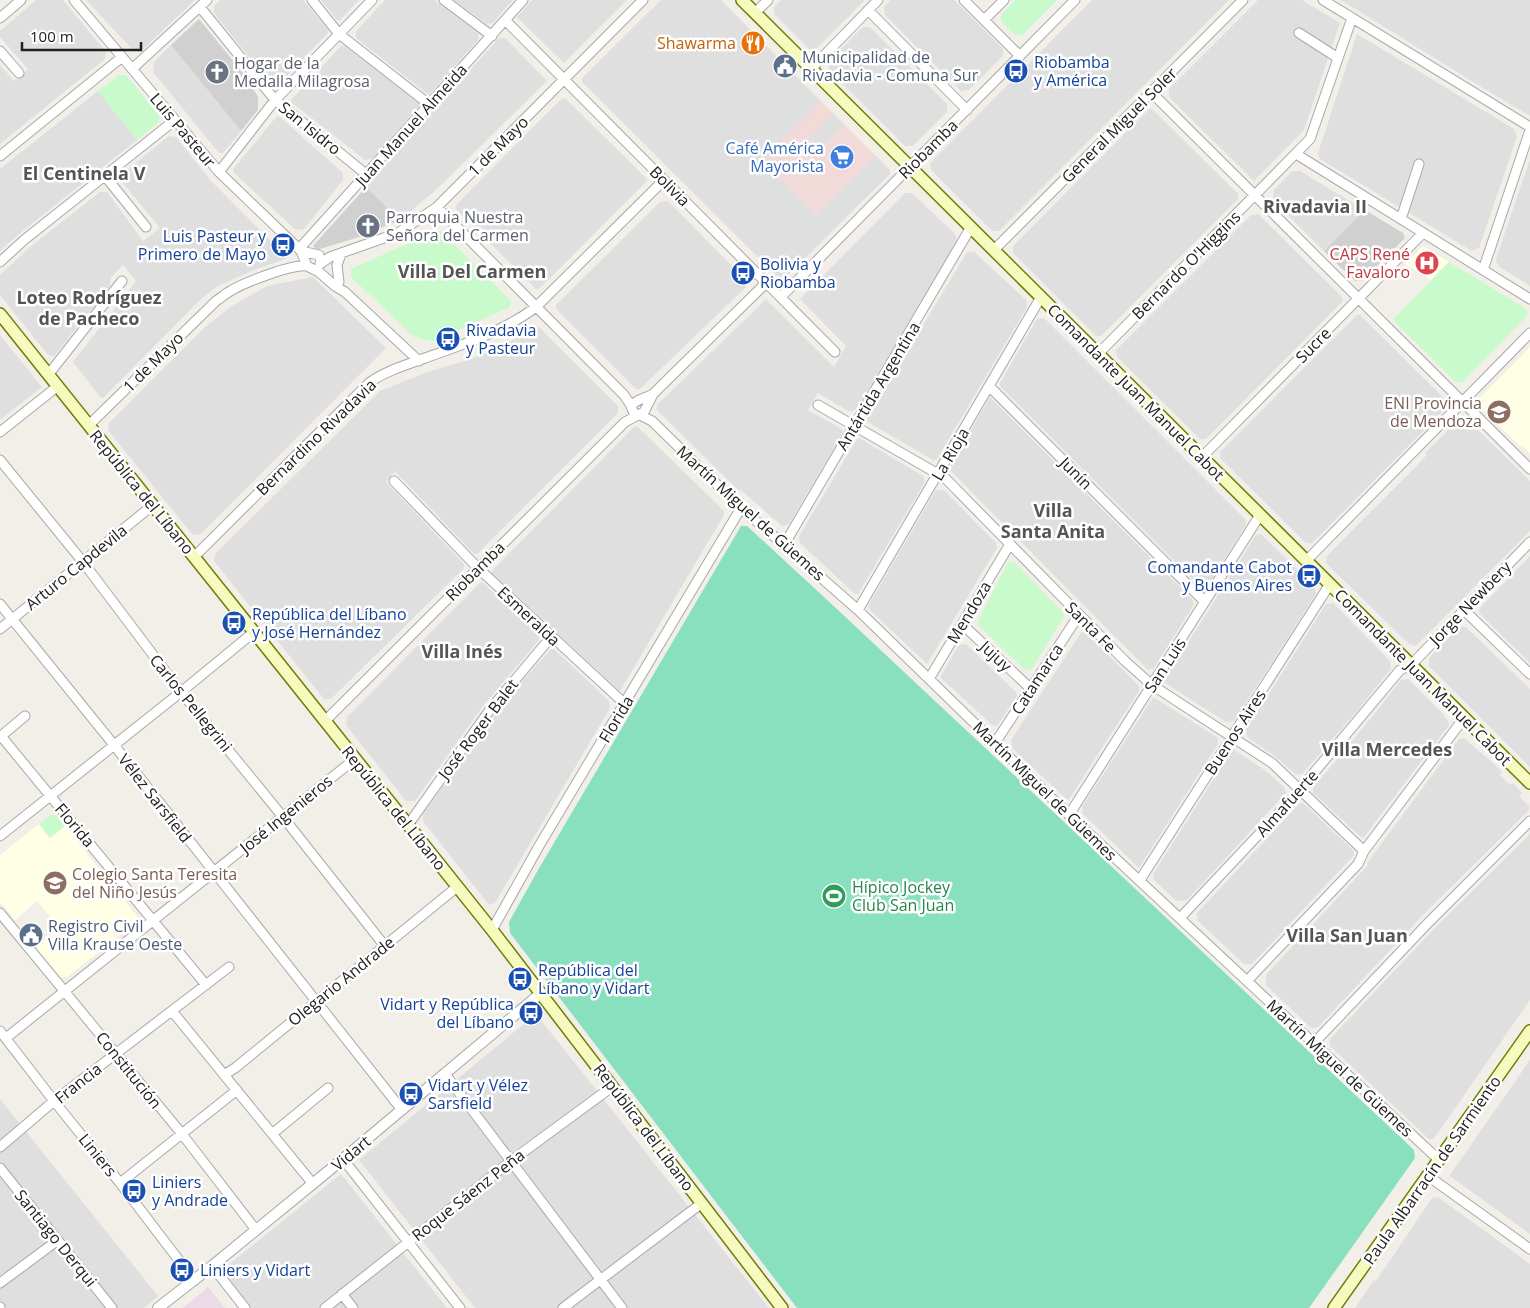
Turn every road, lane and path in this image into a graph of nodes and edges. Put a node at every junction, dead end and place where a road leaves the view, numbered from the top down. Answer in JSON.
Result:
{"nodes":[{"id":1,"x":21,"y":0,"type":"edge"},
{"id":2,"x":74,"y":0,"type":"edge"},
{"id":3,"x":208,"y":0,"type":"edge"},
{"id":4,"x":312,"y":0,"type":"edge"},
{"id":5,"x":372,"y":0,"type":"edge"},
{"id":6,"x":444,"y":0,"type":"edge"},
{"id":7,"x":523,"y":0,"type":"edge"},
{"id":8,"x":644,"y":0,"type":"edge"},
{"id":9,"x":742,"y":0,"type":"edge"},
{"id":10,"x":768,"y":0,"type":"edge"},
{"id":11,"x":878,"y":0,"type":"edge"},
{"id":12,"x":964,"y":0,"type":"edge"},
{"id":13,"x":1004,"y":0,"type":"edge"},
{"id":14,"x":1075,"y":0,"type":"edge"},
{"id":15,"x":1243,"y":0,"type":"edge"},
{"id":16,"x":1323,"y":0,"type":"edge"},
{"id":17,"x":200,"y":7,"type":"junction"},
{"id":18,"x":868,"y":10,"type":"junction"},
{"id":19,"x":755,"y":13,"type":"junction"},
{"id":20,"x":0,"y":18,"type":"edge"},
{"id":21,"x":1352,"y":18,"type":"junction"},
{"id":22,"x":505,"y":20,"type":"junction"},
{"id":23,"x":984,"y":20,"type":"junction"},
{"id":24,"x":1299,"y":33,"type":"dead end"},
{"id":25,"x":340,"y":34,"type":"junction"},
{"id":26,"x":492,"y":36,"type":"junction"},
{"id":27,"x":0,"y":51,"type":"edge"},
{"id":28,"x":1020,"y":56,"type":"junction"},
{"id":29,"x":122,"y":57,"type":"junction"},
{"id":30,"x":1338,"y":58,"type":"junction"},
{"id":31,"x":132,"y":69,"type":"junction"},
{"id":32,"x":811,"y":69,"type":"junction"},
{"id":33,"x":19,"y":73,"type":"dead end"},
{"id":34,"x":564,"y":80,"type":"junction"},
{"id":35,"x":1151,"y":92,"type":"junction"},
{"id":36,"x":275,"y":100,"type":"junction"},
{"id":37,"x":430,"y":104,"type":"junction"},
{"id":38,"x":967,"y":110,"type":"junction"},
{"id":39,"x":176,"y":120,"type":"junction"},
{"id":40,"x":1530,"y":128,"type":"edge"},
{"id":41,"x":1296,"y":154,"type":"junction"},
{"id":42,"x":0,"y":156,"type":"edge"},
{"id":43,"x":1419,"y":164,"type":"dead end"},
{"id":44,"x":911,"y":167,"type":"junction"},
{"id":45,"x":219,"y":172,"type":"junction"},
{"id":46,"x":367,"y":175,"type":"junction"},
{"id":47,"x":105,"y":176,"type":"junction"},
{"id":48,"x":664,"y":180,"type":"junction"},
{"id":49,"x":1255,"y":195,"type":"junction"},
{"id":50,"x":437,"y":207,"type":"junction"},
{"id":51,"x":1401,"y":219,"type":"junction"},
{"id":52,"x":146,"y":227,"type":"dead end"},
{"id":53,"x":971,"y":227,"type":"junction"},
{"id":54,"x":1423,"y":233,"type":"junction"},
{"id":55,"x":994,"y":250,"type":"junction"},
{"id":56,"x":341,"y":254,"type":"junction"},
{"id":57,"x":309,"y":260,"type":"junction"},
{"id":58,"x":0,"y":262,"type":"edge"},
{"id":59,"x":1483,"y":270,"type":"junction"},
{"id":60,"x":122,"y":281,"type":"dead end"},
{"id":61,"x":339,"y":282,"type":"junction"},
{"id":62,"x":766,"y":283,"type":"junction"},
{"id":63,"x":346,"y":292,"type":"junction"},
{"id":64,"x":781,"y":297,"type":"junction"},
{"id":65,"x":1041,"y":297,"type":"junction"},
{"id":66,"x":1358,"y":298,"type":"junction"},
{"id":67,"x":1530,"y":299,"type":"edge"},
{"id":68,"x":536,"y":307,"type":"junction"},
{"id":69,"x":0,"y":314,"type":"edge"},
{"id":70,"x":1530,"y":333,"type":"edge"},
{"id":71,"x":835,"y":352,"type":"dead end"},
{"id":72,"x":1098,"y":354,"type":"junction"},
{"id":73,"x":419,"y":361,"type":"junction"},
{"id":74,"x":48,"y":375,"type":"junction"},
{"id":75,"x":58,"y":386,"type":"junction"},
{"id":76,"x":989,"y":386,"type":"junction"},
{"id":77,"x":1462,"y":402,"type":"junction"},
{"id":78,"x":818,"y":405,"type":"dead end"},
{"id":79,"x":638,"y":408,"type":"junction"},
{"id":80,"x":89,"y":426,"type":"junction"},
{"id":81,"x":854,"y":426,"type":"junction"},
{"id":82,"x":0,"y":432,"type":"edge"},
{"id":83,"x":1202,"y":457,"type":"junction"},
{"id":84,"x":0,"y":460,"type":"edge"},
{"id":85,"x":1530,"y":469,"type":"edge"},
{"id":86,"x":938,"y":474,"type":"junction"},
{"id":87,"x":394,"y":481,"type":"dead end"},
{"id":88,"x":153,"y":505,"type":"junction"},
{"id":89,"x":740,"y":508,"type":"junction"},
{"id":90,"x":1260,"y":515,"type":"junction"},
{"id":91,"x":1530,"y":542,"type":"edge"},
{"id":92,"x":784,"y":544,"type":"junction"},
{"id":93,"x":1010,"y":544,"type":"junction"},
{"id":94,"x":194,"y":558,"type":"junction"},
{"id":95,"x":1306,"y":561,"type":"junction"},
{"id":96,"x":83,"y":562,"type":"junction"},
{"id":97,"x":478,"y":568,"type":"junction"},
{"id":98,"x":1330,"y":584,"type":"junction"},
{"id":99,"x":1205,"y":602,"type":"junction"},
{"id":100,"x":0,"y":604,"type":"edge"},
{"id":101,"x":858,"y":610,"type":"junction"},
{"id":102,"x":1464,"y":610,"type":"junction"},
{"id":103,"x":1079,"y":614,"type":"junction"},
{"id":104,"x":12,"y":619,"type":"junction"},
{"id":105,"x":962,"y":624,"type":"junction"},
{"id":106,"x":0,"y":629,"type":"edge"},
{"id":107,"x":254,"y":632,"type":"junction"},
{"id":108,"x":551,"y":637,"type":"junction"},
{"id":109,"x":1411,"y":665,"type":"junction"},
{"id":110,"x":1530,"y":674,"type":"edge"},
{"id":111,"x":928,"y":679,"type":"junction"},
{"id":112,"x":1152,"y":685,"type":"junction"},
{"id":113,"x":1031,"y":689,"type":"junction"},
{"id":114,"x":181,"y":692,"type":"junction"},
{"id":115,"x":624,"y":704,"type":"junction"},
{"id":116,"x":25,"y":716,"type":"dead end"},
{"id":117,"x":1464,"y":718,"type":"junction"},
{"id":118,"x":325,"y":722,"type":"junction"},
{"id":119,"x":1,"y":736,"type":"edge"},
{"id":120,"x":1232,"y":737,"type":"junction"},
{"id":121,"x":995,"y":744,"type":"junction"},
{"id":122,"x":114,"y":745,"type":"junction"},
{"id":123,"x":355,"y":759,"type":"junction"},
{"id":124,"x":1530,"y":784,"type":"edge"},
{"id":125,"x":1300,"y":789,"type":"junction"},
{"id":126,"x":51,"y":796,"type":"junction"},
{"id":127,"x":1069,"y":815,"type":"junction"},
{"id":128,"x":283,"y":817,"type":"junction"},
{"id":129,"x":1530,"y":821,"type":"edge"},
{"id":130,"x":408,"y":825,"type":"junction"},
{"id":131,"x":0,"y":836,"type":"edge"},
{"id":132,"x":1364,"y":851,"type":"junction"},
{"id":133,"x":213,"y":872,"type":"junction"},
{"id":134,"x":1140,"y":880,"type":"junction"},
{"id":135,"x":457,"y":887,"type":"junction"},
{"id":136,"x":0,"y":913,"type":"edge"},
{"id":137,"x":1180,"y":918,"type":"junction"},
{"id":138,"x":153,"y":919,"type":"junction"},
{"id":139,"x":492,"y":930,"type":"junction"},
{"id":140,"x":384,"y":945,"type":"junction"},
{"id":141,"x":229,"y":967,"type":"dead end"},
{"id":142,"x":1247,"y":981,"type":"junction"},
{"id":143,"x":206,"y":985,"type":"junction"},
{"id":144,"x":65,"y":992,"type":"junction"},
{"id":145,"x":541,"y":994,"type":"junction"},
{"id":146,"x":316,"y":1001,"type":"junction"},
{"id":147,"x":172,"y":1011,"type":"junction"},
{"id":148,"x":1530,"y":1031,"type":"edge"},
{"id":149,"x":3,"y":1035,"type":"edge"},
{"id":150,"x":1314,"y":1043,"type":"junction"},
{"id":151,"x":115,"y":1054,"type":"junction"},
{"id":152,"x":444,"y":1074,"type":"junction"},
{"id":153,"x":224,"y":1075,"type":"junction"},
{"id":154,"x":613,"y":1086,"type":"junction"},
{"id":155,"x":328,"y":1088,"type":"dead end"},
{"id":156,"x":238,"y":1090,"type":"junction"},
{"id":157,"x":54,"y":1101,"type":"junction"},
{"id":158,"x":402,"y":1110,"type":"junction"},
{"id":159,"x":182,"y":1134,"type":"junction"},
{"id":160,"x":272,"y":1134,"type":"junction"},
{"id":161,"x":0,"y":1147,"type":"edge"},
{"id":162,"x":343,"y":1160,"type":"junction"},
{"id":163,"x":1439,"y":1160,"type":"junction"},
{"id":164,"x":511,"y":1161,"type":"junction"},
{"id":165,"x":0,"y":1168,"type":"edge"},
{"id":166,"x":1428,"y":1176,"type":"junction"},
{"id":167,"x":120,"y":1183,"type":"junction"},
{"id":168,"x":313,"y":1184,"type":"junction"},
{"id":169,"x":702,"y":1204,"type":"junction"},
{"id":170,"x":256,"y":1230,"type":"junction"},
{"id":171,"x":58,"y":1240,"type":"junction"},
{"id":172,"x":408,"y":1242,"type":"junction"},
{"id":173,"x":1530,"y":1249,"type":"edge"},
{"id":174,"x":212,"y":1266,"type":"junction"},
{"id":175,"x":194,"y":1280,"type":"junction"},
{"id":176,"x":602,"y":1280,"type":"junction"},
{"id":177,"x":0,"y":1284,"type":"edge"},
{"id":178,"x":342,"y":1294,"type":"junction"},
{"id":179,"x":112,"y":1308,"type":"edge"},
{"id":180,"x":158,"y":1308,"type":"edge"},
{"id":181,"x":245,"y":1308,"type":"edge"},
{"id":182,"x":325,"y":1308,"type":"edge"},
{"id":183,"x":353,"y":1308,"type":"edge"},
{"id":184,"x":460,"y":1308,"type":"edge"},
{"id":185,"x":562,"y":1308,"type":"edge"},
{"id":186,"x":622,"y":1308,"type":"edge"},
{"id":187,"x":782,"y":1308,"type":"edge"},
{"id":188,"x":1334,"y":1308,"type":"edge"}],
"edges":[{"from":1,"to":20,"type":"street"},
{"from":2,"to":29,"type":"street","name":"Luis Pasteur"},
{"from":3,"to":17,"type":"street"},
{"from":4,"to":25,"type":"street"},
{"from":5,"to":25,"type":"street"},
{"from":6,"to":26,"type":"street"},
{"from":7,"to":22,"type":"street","name":"Juan Manuel Almeida"},
{"from":8,"to":34,"type":"street","name":"1 de Mayo"},
{"from":9,"to":19,"type":"main road","name":"Comandante Juan Manuel Cabot"},
{"from":10,"to":19,"type":"street"},
{"from":11,"to":18,"type":"street"},
{"from":12,"to":23,"type":"street"},
{"from":13,"to":23,"type":"street"},
{"from":14,"to":28,"type":"street","name":"Riobamba"},
{"from":15,"to":35,"type":"street","name":"General Miguel Soler"},
{"from":16,"to":21,"type":"street"},
{"from":17,"to":31,"type":"street"},
{"from":17,"to":36,"type":"street","name":"San Isidro"},
{"from":18,"to":32,"type":"street"},
{"from":18,"to":38,"type":"street"},
{"from":19,"to":32,"type":"main road","name":"Comandante Juan Manuel Cabot"},
{"from":21,"to":30,"type":"street","name":"Bernardo O'Higgins"},
{"from":21,"to":40,"type":"street"},
{"from":22,"to":26,"type":"street","name":"Juan Manuel Almeida"},
{"from":22,"to":34,"type":"street","name":"Bolivia"},
{"from":23,"to":28,"type":"street"},
{"from":24,"to":30,"type":"street"},
{"from":25,"to":36,"type":"street"},
{"from":25,"to":37,"type":"street"},
{"from":26,"to":37,"type":"street","name":"Juan Manuel Almeida"},
{"from":27,"to":33,"type":"street"},
{"from":28,"to":38,"type":"street","name":"Riobamba"},
{"from":29,"to":31,"type":"street","name":"Luis Pasteur"},
{"from":29,"to":42,"type":"street"},
{"from":30,"to":41,"type":"street","name":"Bernardo O'Higgins"},
{"from":31,"to":39,"type":"street","name":"Luis Pasteur"},
{"from":32,"to":44,"type":"main road","name":"Comandante Juan Manuel Cabot"},
{"from":34,"to":48,"type":"street","name":"Bolivia"},
{"from":34,"to":50,"type":"street","name":"1 de Mayo"},
{"from":35,"to":49,"type":"street"},
{"from":35,"to":55,"type":"street","name":"General Miguel Soler"},
{"from":36,"to":45,"type":"street"},
{"from":36,"to":46,"type":"street","name":"San Isidro"},
{"from":37,"to":46,"type":"street","name":"Juan Manuel Almeida"},
{"from":38,"to":44,"type":"street","name":"Riobamba"},
{"from":39,"to":45,"type":"street","name":"Luis Pasteur"},
{"from":39,"to":47,"type":"street"},
{"from":40,"to":59,"type":"street"},
{"from":41,"to":49,"type":"street","name":"Bernardo O'Higgins"},
{"from":41,"to":51,"type":"street"},
{"from":43,"to":51,"type":"street"},
{"from":44,"to":53,"type":"main road","name":"Comandante Juan Manuel Cabot"},
{"from":44,"to":64,"type":"street","name":"Riobamba"},
{"from":45,"to":57,"type":"street","name":"Luis Pasteur"},
{"from":46,"to":57,"type":"street","name":"Juan Manuel Almeida"},
{"from":47,"to":52,"type":"street"},
{"from":47,"to":58,"type":"street"},
{"from":48,"to":62,"type":"street","name":"Bolivia"},
{"from":48,"to":68,"type":"street","name":"Bernardino Rivadavia"},
{"from":49,"to":66,"type":"street"},
{"from":49,"to":72,"type":"street","name":"Bernardo O'Higgins"},
{"from":50,"to":56,"type":"street","name":"1 de Mayo"},
{"from":50,"to":68,"type":"street","name":"Martín Miguel de Güemes"},
{"from":51,"to":54,"type":"street"},
{"from":53,"to":55,"type":"main road","name":"Comandante Juan Manuel Cabot"},
{"from":53,"to":81,"type":"street","name":"Antártida Argentina"},
{"from":54,"to":59,"type":"street"},
{"from":54,"to":66,"type":"street","name":"Sucre"},
{"from":55,"to":65,"type":"main road","name":"Comandante Juan Manuel Cabot"},
{"from":56,"to":57,"type":"street","name":"1 de Mayo"},
{"from":56,"to":61,"type":"street"},
{"from":57,"to":61,"type":"street","name":"Luis Pasteur"},
{"from":57,"to":63,"type":"street","name":"Luis Pasteur"},
{"from":57,"to":80,"type":"street","name":"1 de Mayo"},
{"from":59,"to":67,"type":"street"},
{"from":60,"to":74,"type":"street"},
{"from":61,"to":63,"type":"street","name":"Luis Pasteur"},
{"from":62,"to":64,"type":"street","name":"Bolivia"},
{"from":62,"to":79,"type":"street","name":"Riobamba"},
{"from":63,"to":73,"type":"street","name":"Luis Pasteur"},
{"from":64,"to":71,"type":"street","name":"Bolivia"},
{"from":65,"to":72,"type":"main road","name":"Comandante Juan Manuel Cabot"},
{"from":65,"to":76,"type":"street","name":"La Rioja"},
{"from":66,"to":77,"type":"street"},
{"from":66,"to":83,"type":"street","name":"Sucre"},
{"from":68,"to":73,"type":"street","name":"Bernardino Rivadavia"},
{"from":68,"to":79,"type":"street","name":"Martín Miguel de Güemes"},
{"from":69,"to":74,"type":"main road","name":"República del Líbano"},
{"from":70,"to":77,"type":"street"},
{"from":72,"to":83,"type":"main road","name":"Comandante Juan Manuel Cabot"},
{"from":73,"to":94,"type":"street","name":"Bernardino Rivadavia"},
{"from":74,"to":75,"type":"main road","name":"República del Líbano"},
{"from":75,"to":80,"type":"main road","name":"República del Líbano"},
{"from":75,"to":82,"type":"street"},
{"from":76,"to":86,"type":"street","name":"La Rioja"},
{"from":76,"to":99,"type":"street","name":"Junín"},
{"from":77,"to":85,"type":"street"},
{"from":77,"to":95,"type":"street"},
{"from":78,"to":81,"type":"street","name":"Santa Fe"},
{"from":79,"to":89,"type":"street","name":"Martín Miguel de Güemes"},
{"from":79,"to":97,"type":"street","name":"Riobamba"},
{"from":80,"to":88,"type":"main road","name":"República del Líbano"},
{"from":81,"to":86,"type":"street","name":"Santa Fe"},
{"from":81,"to":92,"type":"street","name":"Antártida Argentina"},
{"from":83,"to":90,"type":"main road","name":"Comandante Juan Manuel Cabot"},
{"from":84,"to":96,"type":"street","name":"Carlos Pellegrini"},
{"from":86,"to":93,"type":"street","name":"Santa Fe"},
{"from":86,"to":101,"type":"street","name":"La Rioja"},
{"from":87,"to":97,"type":"street","name":"Esmeralda"},
{"from":88,"to":94,"type":"main road","name":"República del Líbano"},
{"from":88,"to":96,"type":"street","name":"Arturo Capdevila"},
{"from":89,"to":92,"type":"street","name":"Martín Miguel de Güemes"},
{"from":89,"to":115,"type":"street","name":"Florida"},
{"from":90,"to":95,"type":"main road","name":"Comandante Juan Manuel Cabot"},
{"from":90,"to":99,"type":"street","name":"San Luis"},
{"from":91,"to":102,"type":"street","name":"Jorge Newbery"},
{"from":92,"to":101,"type":"street","name":"Martín Miguel de Güemes"},
{"from":93,"to":103,"type":"street","name":"Santa Fe"},
{"from":93,"to":105,"type":"street","name":"Mendoza"},
{"from":94,"to":107,"type":"main road","name":"República del Líbano"},
{"from":95,"to":98,"type":"main road","name":"Comandante Juan Manuel Cabot"},
{"from":96,"to":104,"type":"street","name":"Arturo Capdevila"},
{"from":96,"to":114,"type":"street","name":"Carlos Pellegrini"},
{"from":97,"to":108,"type":"street","name":"Esmeralda"},
{"from":97,"to":118,"type":"street","name":"Riobamba"},
{"from":98,"to":109,"type":"main road","name":"Comandante Juan Manuel Cabot"},
{"from":98,"to":120,"type":"street","name":"Buenos Aires"},
{"from":99,"to":112,"type":"street","name":"San Luis"},
{"from":100,"to":104,"type":"street","name":"Vélez Sarsfield"},
{"from":101,"to":111,"type":"street","name":"Martín Miguel de Güemes"},
{"from":102,"to":109,"type":"street","name":"Jorge Newbery"},
{"from":102,"to":110,"type":"street"},
{"from":103,"to":112,"type":"street","name":"Santa Fe"},
{"from":103,"to":113,"type":"street","name":"Catamarca"},
{"from":104,"to":106,"type":"street","name":"Arturo Capdevila"},
{"from":104,"to":122,"type":"street","name":"Vélez Sarsfield"},
{"from":105,"to":111,"type":"street","name":"Mendoza"},
{"from":105,"to":113,"type":"street","name":"Jujuy"},
{"from":107,"to":114,"type":"street"},
{"from":107,"to":118,"type":"main road","name":"República del Líbano"},
{"from":108,"to":115,"type":"street","name":"Esmeralda"},
{"from":108,"to":130,"type":"street","name":"José Roger Balet"},
{"from":109,"to":117,"type":"main road","name":"Comandante Juan Manuel Cabot"},
{"from":109,"to":125,"type":"street","name":"Almafuerte"},
{"from":111,"to":121,"type":"street","name":"Martín Miguel de Güemes"},
{"from":112,"to":120,"type":"street","name":"Santa Fe"},
{"from":112,"to":127,"type":"street","name":"San Luis"},
{"from":113,"to":121,"type":"street","name":"Catamarca"},
{"from":114,"to":122,"type":"street"},
{"from":114,"to":128,"type":"street","name":"Carlos Pellegrini"},
{"from":115,"to":139,"type":"street","name":"Florida"},
{"from":116,"to":119,"type":"street"},
{"from":117,"to":124,"type":"main road","name":"Comandante Juan Manuel Cabot"},
{"from":117,"to":132,"type":"street"},
{"from":118,"to":123,"type":"main road","name":"República del Líbano"},
{"from":119,"to":126,"type":"street","name":"Florida"},
{"from":120,"to":125,"type":"street","name":"Santa Fe"},
{"from":120,"to":134,"type":"street","name":"Buenos Aires"},
{"from":121,"to":127,"type":"street","name":"Martín Miguel de Güemes"},
{"from":122,"to":126,"type":"street"},
{"from":122,"to":133,"type":"street","name":"Vélez Sarsfield"},
{"from":123,"to":128,"type":"street","name":"José Ingenieros"},
{"from":123,"to":130,"type":"main road","name":"República del Líbano"},
{"from":125,"to":132,"type":"street","name":"Santa Fe"},
{"from":125,"to":137,"type":"street","name":"Almafuerte"},
{"from":126,"to":131,"type":"street"},
{"from":126,"to":138,"type":"street","name":"Florida"},
{"from":127,"to":134,"type":"street","name":"Martín Miguel de Güemes"},
{"from":128,"to":133,"type":"street","name":"José Ingenieros"},
{"from":128,"to":140,"type":"street","name":"Carlos Pellegrini"},
{"from":129,"to":150,"type":"street"},
{"from":130,"to":135,"type":"main road","name":"República del Líbano"},
{"from":132,"to":142,"type":"street"},
{"from":133,"to":138,"type":"street","name":"José Ingenieros"},
{"from":133,"to":146,"type":"street","name":"Vélez Sarsfield"},
{"from":134,"to":137,"type":"street","name":"Martín Miguel de Güemes"},
{"from":135,"to":139,"type":"main road","name":"República del Líbano"},
{"from":135,"to":140,"type":"street","name":"Olegario Andrade"},
{"from":136,"to":144,"type":"street","name":"Constitución"},
{"from":137,"to":142,"type":"street","name":"Martín Miguel de Güemes"},
{"from":138,"to":143,"type":"street","name":"Florida"},
{"from":138,"to":144,"type":"street","name":"José Ingenieros"},
{"from":139,"to":145,"type":"main road","name":"República del Líbano"},
{"from":140,"to":146,"type":"street","name":"Olegario Andrade"},
{"from":141,"to":143,"type":"street","name":"Francia"},
{"from":142,"to":150,"type":"street","name":"Martín Miguel de Güemes"},
{"from":143,"to":147,"type":"street","name":"Francia"},
{"from":144,"to":149,"type":"street","name":"José Ingenieros"},
{"from":144,"to":151,"type":"street","name":"Constitución"},
{"from":145,"to":152,"type":"street","name":"Vidart"},
{"from":145,"to":154,"type":"main road","name":"República del Líbano"},
{"from":146,"to":153,"type":"street","name":"Olegario Andrade"},
{"from":146,"to":158,"type":"street","name":"Vélez Sarsfield"},
{"from":147,"to":151,"type":"street","name":"Francia"},
{"from":147,"to":153,"type":"street"},
{"from":148,"to":163,"type":"main road","name":"Paula Albarracín de Sarmiento"},
{"from":149,"to":157,"type":"street","name":"Liniers"},
{"from":150,"to":163,"type":"street","name":"Martín Miguel de Güemes"},
{"from":151,"to":157,"type":"street","name":"Francia"},
{"from":151,"to":159,"type":"street","name":"Constitución"},
{"from":152,"to":158,"type":"street","name":"Vidart"},
{"from":152,"to":164,"type":"street"},
{"from":153,"to":156,"type":"street"},
{"from":154,"to":164,"type":"street","name":"Roque Sáenz Peña"},
{"from":154,"to":169,"type":"main road","name":"República del Líbano"},
{"from":155,"to":160,"type":"street"},
{"from":156,"to":159,"type":"street"},
{"from":156,"to":160,"type":"street"},
{"from":157,"to":161,"type":"street","name":"Francia"},
{"from":157,"to":167,"type":"street","name":"Liniers"},
{"from":158,"to":162,"type":"street","name":"Vidart"},
{"from":159,"to":167,"type":"street"},
{"from":159,"to":170,"type":"street","name":"Constitución"},
{"from":160,"to":168,"type":"street"},
{"from":162,"to":168,"type":"street","name":"Vidart"},
{"from":162,"to":172,"type":"street"},
{"from":163,"to":166,"type":"main road","name":"Paula Albarracín de Sarmiento"},
{"from":164,"to":172,"type":"street","name":"Roque Sáenz Peña"},
{"from":164,"to":176,"type":"street"},
{"from":165,"to":171,"type":"street","name":"Santiago Derqui"},
{"from":166,"to":173,"type":"street"},
{"from":166,"to":188,"type":"main road","name":"Paula Albarracín de Sarmiento"},
{"from":167,"to":175,"type":"street","name":"Liniers"},
{"from":168,"to":170,"type":"street","name":"Vidart"},
{"from":169,"to":176,"type":"street"},
{"from":169,"to":187,"type":"main road","name":"República del Líbano"},
{"from":170,"to":174,"type":"street","name":"Vidart"},
{"from":171,"to":177,"type":"street"},
{"from":171,"to":179,"type":"street","name":"Santiago Derqui"},
{"from":172,"to":178,"type":"street","name":"Roque Sáenz Peña"},
{"from":172,"to":184,"type":"street"},
{"from":174,"to":175,"type":"street","name":"Vidart"},
{"from":174,"to":181,"type":"street"},
{"from":175,"to":180,"type":"street","name":"Vidart"},
{"from":176,"to":185,"type":"street"},
{"from":176,"to":186,"type":"street"},
{"from":178,"to":182,"type":"street","name":"Roque Sáenz Peña"},
{"from":178,"to":183,"type":"street"}]}
